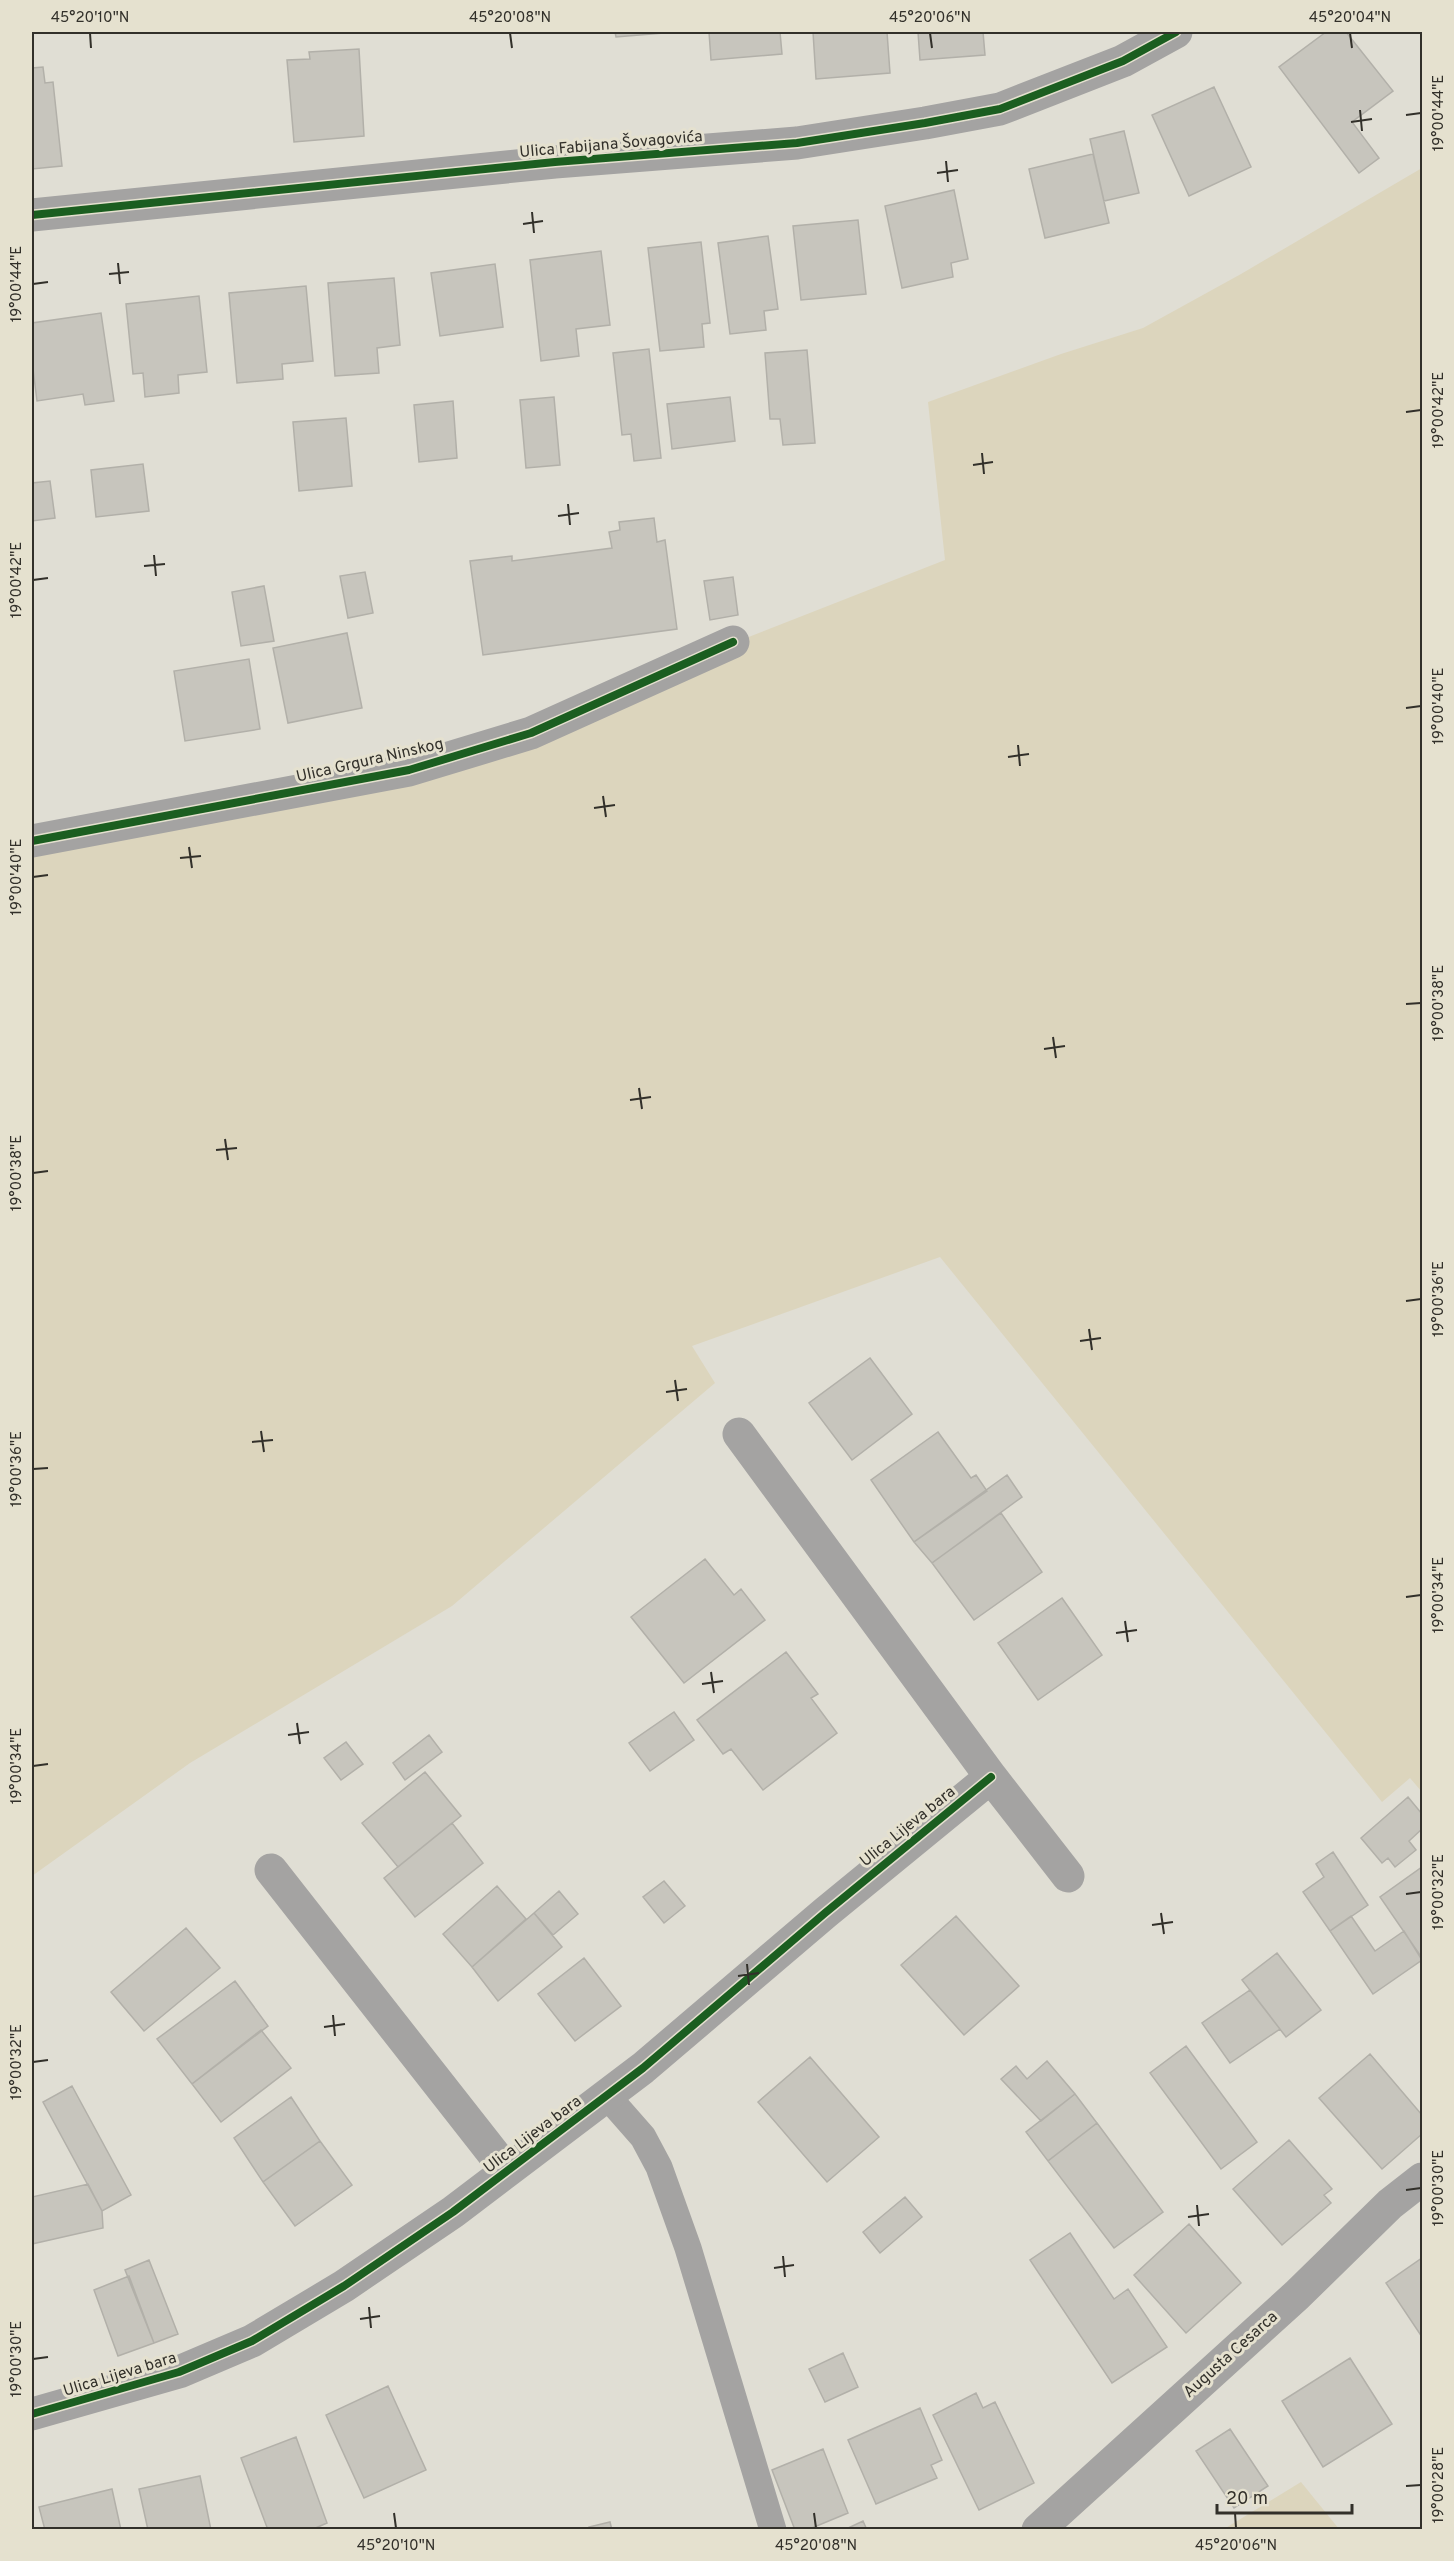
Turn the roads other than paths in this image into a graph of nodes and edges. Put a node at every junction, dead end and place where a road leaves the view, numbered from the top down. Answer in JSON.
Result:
{"nodes":[{"id":1,"x":1176,"y":32,"type":"edge"},
{"id":2,"x":32,"y":215,"type":"edge"},
{"id":3,"x":733,"y":642,"type":"dead end"},
{"id":4,"x":32,"y":841,"type":"edge"},
{"id":5,"x":739,"y":1434,"type":"dead end"},
{"id":6,"x":991,"y":1777,"type":"junction"},
{"id":7,"x":271,"y":1870,"type":"dead end"},
{"id":8,"x":1068,"y":1876,"type":"dead end"},
{"id":9,"x":607,"y":2096,"type":"junction"},
{"id":10,"x":507,"y":2171,"type":"junction"},
{"id":11,"x":1422,"y":2179,"type":"edge"},
{"id":12,"x":32,"y":2414,"type":"edge"},
{"id":13,"x":773,"y":2529,"type":"edge"},
{"id":14,"x":1038,"y":2529,"type":"edge"}],
"edges":[{"from":1,"to":2,"type":"street","name":"Ulica Fabijana Šovagovića"},
{"from":3,"to":4,"type":"street","name":"Ulica Grgura Ninskog"},
{"from":5,"to":6,"type":"street"},
{"from":6,"to":8,"type":"street"},
{"from":6,"to":9,"type":"street","name":"Ulica Lijeva bara"},
{"from":7,"to":10,"type":"street","name":"Ulica Lijeva bara"},
{"from":9,"to":10,"type":"street","name":"Ulica Lijeva bara"},
{"from":9,"to":13,"type":"lane"},
{"from":10,"to":12,"type":"street","name":"Ulica Lijeva bara"},
{"from":11,"to":14,"type":"street","name":"Augusta Cesarca"}]}
